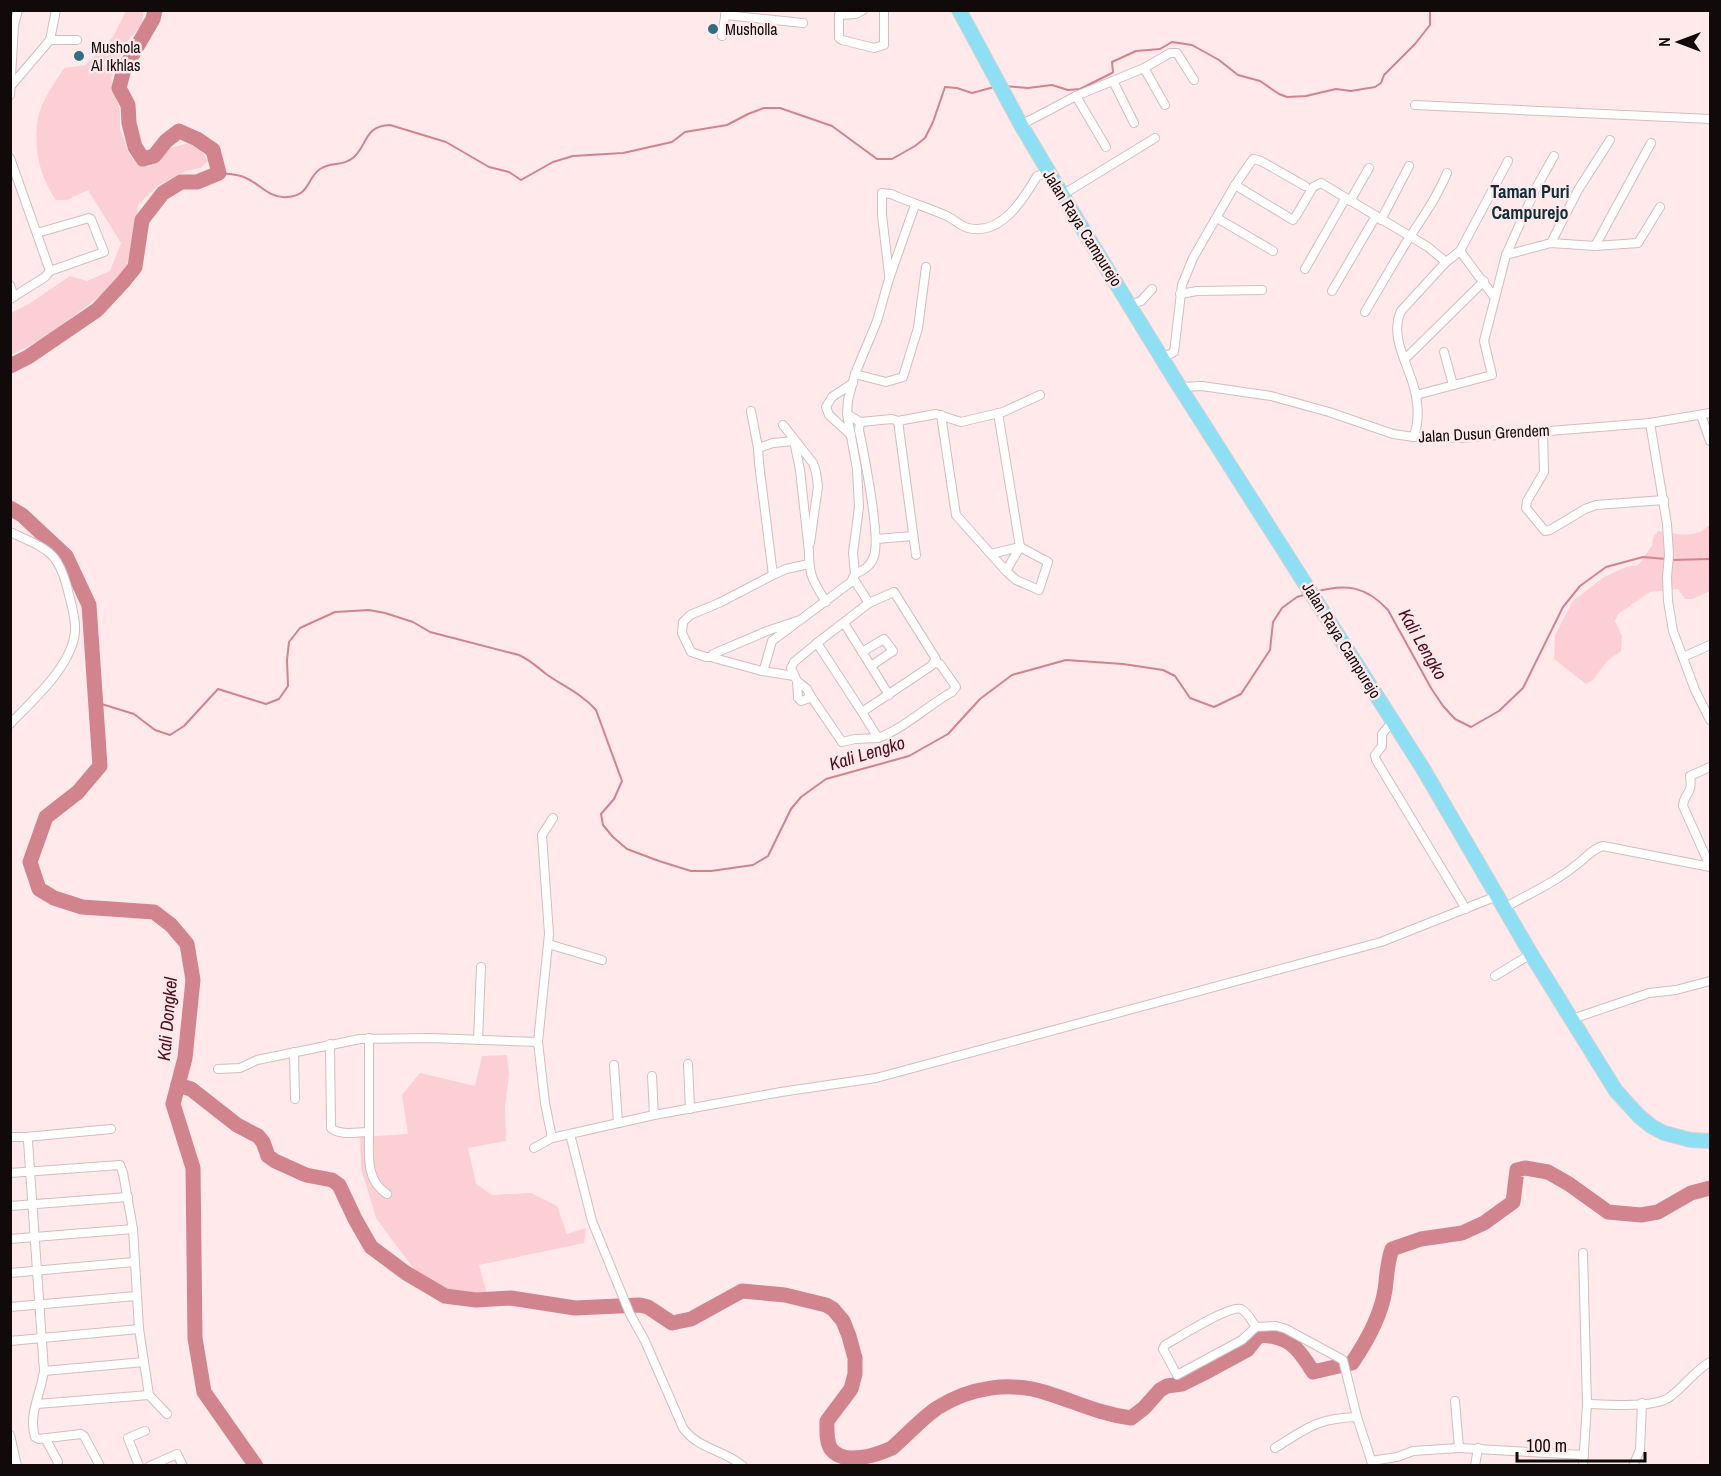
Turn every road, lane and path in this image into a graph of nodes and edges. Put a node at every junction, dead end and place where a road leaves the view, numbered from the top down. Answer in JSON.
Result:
{"nodes":[{"id":1,"x":18,"y":10,"type":"edge"},
{"id":2,"x":56,"y":10,"type":"edge"},
{"id":3,"x":863,"y":10,"type":"edge"},
{"id":4,"x":884,"y":10,"type":"edge"},
{"id":5,"x":959,"y":10,"type":"edge"},
{"id":6,"x":842,"y":12,"type":"edge"},
{"id":7,"x":726,"y":13,"type":"edge"},
{"id":8,"x":803,"y":22,"type":"dead end"},
{"id":9,"x":722,"y":36,"type":"dead end"},
{"id":10,"x":50,"y":40,"type":"junction"},
{"id":11,"x":77,"y":40,"type":"dead end"},
{"id":12,"x":1144,"y":68,"type":"junction"},
{"id":13,"x":1194,"y":80,"type":"dead end"},
{"id":14,"x":1113,"y":81,"type":"junction"},
{"id":15,"x":11,"y":90,"type":"edge"},
{"id":16,"x":1076,"y":96,"type":"junction"},
{"id":17,"x":1165,"y":105,"type":"dead end"},
{"id":18,"x":1415,"y":105,"type":"dead end"},
{"id":19,"x":1710,"y":119,"type":"edge"},
{"id":20,"x":1134,"y":123,"type":"dead end"},
{"id":21,"x":1021,"y":125,"type":"junction"},
{"id":22,"x":1155,"y":138,"type":"dead end"},
{"id":23,"x":1610,"y":140,"type":"dead end"},
{"id":24,"x":1652,"y":143,"type":"dead end"},
{"id":25,"x":1106,"y":147,"type":"dead end"},
{"id":26,"x":1554,"y":156,"type":"dead end"},
{"id":27,"x":10,"y":158,"type":"edge"},
{"id":28,"x":1508,"y":161,"type":"dead end"},
{"id":29,"x":1409,"y":166,"type":"dead end"},
{"id":30,"x":1370,"y":168,"type":"dead end"},
{"id":31,"x":1049,"y":173,"type":"junction"},
{"id":32,"x":1447,"y":173,"type":"dead end"},
{"id":33,"x":1235,"y":185,"type":"junction"},
{"id":34,"x":1305,"y":186,"type":"dead end"},
{"id":35,"x":1062,"y":195,"type":"junction"},
{"id":36,"x":1348,"y":200,"type":"junction"},
{"id":37,"x":915,"y":205,"type":"junction"},
{"id":38,"x":1660,"y":207,"type":"dead end"},
{"id":39,"x":1217,"y":218,"type":"junction"},
{"id":40,"x":1379,"y":218,"type":"junction"},
{"id":41,"x":37,"y":233,"type":"junction"},
{"id":42,"x":1410,"y":237,"type":"junction"},
{"id":43,"x":1551,"y":243,"type":"junction"},
{"id":44,"x":1595,"y":246,"type":"junction"},
{"id":45,"x":1273,"y":251,"type":"dead end"},
{"id":46,"x":1460,"y":251,"type":"junction"},
{"id":47,"x":1506,"y":255,"type":"junction"},
{"id":48,"x":1446,"y":262,"type":"junction"},
{"id":49,"x":926,"y":267,"type":"dead end"},
{"id":50,"x":1305,"y":269,"type":"dead end"},
{"id":51,"x":50,"y":271,"type":"junction"},
{"id":52,"x":889,"y":279,"type":"junction"},
{"id":53,"x":1484,"y":281,"type":"junction"},
{"id":54,"x":10,"y":285,"type":"edge"},
{"id":55,"x":1152,"y":289,"type":"dead end"},
{"id":56,"x":1262,"y":290,"type":"dead end"},
{"id":57,"x":1332,"y":291,"type":"dead end"},
{"id":58,"x":1180,"y":294,"type":"junction"},
{"id":59,"x":12,"y":298,"type":"edge"},
{"id":60,"x":1495,"y":298,"type":"junction"},
{"id":61,"x":1131,"y":305,"type":"junction"},
{"id":62,"x":1365,"y":312,"type":"dead end"},
{"id":63,"x":1444,"y":352,"type":"dead end"},
{"id":64,"x":1162,"y":358,"type":"junction"},
{"id":65,"x":1405,"y":359,"type":"junction"},
{"id":66,"x":854,"y":378,"type":"junction"},
{"id":67,"x":1453,"y":385,"type":"junction"},
{"id":68,"x":1181,"y":387,"type":"junction"},
{"id":69,"x":1040,"y":395,"type":"dead end"},
{"id":70,"x":1416,"y":395,"type":"junction"},
{"id":71,"x":751,"y":411,"type":"dead end"},
{"id":72,"x":998,"y":413,"type":"junction"},
{"id":73,"x":848,"y":414,"type":"junction"},
{"id":74,"x":1706,"y":414,"type":"edge"},
{"id":75,"x":941,"y":416,"type":"junction"},
{"id":76,"x":898,"y":421,"type":"junction"},
{"id":77,"x":860,"y":422,"type":"junction"},
{"id":78,"x":1650,"y":423,"type":"junction"},
{"id":79,"x":783,"y":425,"type":"dead end"},
{"id":80,"x":1543,"y":431,"type":"junction"},
{"id":81,"x":851,"y":436,"type":"junction"},
{"id":82,"x":1414,"y":437,"type":"junction"},
{"id":83,"x":794,"y":441,"type":"junction"},
{"id":84,"x":1710,"y":441,"type":"edge"},
{"id":85,"x":758,"y":448,"type":"junction"},
{"id":86,"x":856,"y":469,"type":"junction"},
{"id":87,"x":866,"y":470,"type":"junction"},
{"id":88,"x":1664,"y":500,"type":"junction"},
{"id":89,"x":10,"y":532,"type":"edge"},
{"id":90,"x":913,"y":536,"type":"junction"},
{"id":91,"x":876,"y":539,"type":"junction"},
{"id":92,"x":1020,"y":547,"type":"junction"},
{"id":93,"x":808,"y":549,"type":"junction"},
{"id":94,"x":991,"y":554,"type":"junction"},
{"id":95,"x":916,"y":555,"type":"dead end"},
{"id":96,"x":809,"y":564,"type":"junction"},
{"id":97,"x":1006,"y":571,"type":"junction"},
{"id":98,"x":773,"y":575,"type":"junction"},
{"id":99,"x":854,"y":576,"type":"junction"},
{"id":100,"x":826,"y":602,"type":"junction"},
{"id":101,"x":869,"y":603,"type":"junction"},
{"id":102,"x":800,"y":620,"type":"junction"},
{"id":103,"x":844,"y":623,"type":"junction"},
{"id":104,"x":756,"y":636,"type":"junction"},
{"id":105,"x":772,"y":641,"type":"junction"},
{"id":106,"x":817,"y":643,"type":"junction"},
{"id":107,"x":1710,"y":645,"type":"edge"},
{"id":108,"x":862,"y":652,"type":"junction"},
{"id":109,"x":714,"y":657,"type":"junction"},
{"id":110,"x":1683,"y":657,"type":"junction"},
{"id":111,"x":935,"y":663,"type":"junction"},
{"id":112,"x":871,"y":666,"type":"junction"},
{"id":113,"x":762,"y":671,"type":"junction"},
{"id":114,"x":796,"y":679,"type":"junction"},
{"id":115,"x":889,"y":695,"type":"junction"},
{"id":116,"x":862,"y":712,"type":"junction"},
{"id":117,"x":1710,"y":720,"type":"edge"},
{"id":118,"x":1393,"y":721,"type":"junction"},
{"id":119,"x":10,"y":724,"type":"edge"},
{"id":120,"x":878,"y":738,"type":"junction"},
{"id":121,"x":1710,"y":767,"type":"edge"},
{"id":122,"x":553,"y":819,"type":"dead end"},
{"id":123,"x":1710,"y":866,"type":"edge"},
{"id":124,"x":1501,"y":902,"type":"junction"},
{"id":125,"x":1466,"y":909,"type":"junction"},
{"id":126,"x":548,"y":944,"type":"junction"},
{"id":127,"x":1531,"y":954,"type":"junction"},
{"id":128,"x":603,"y":960,"type":"dead end"},
{"id":129,"x":481,"y":967,"type":"dead end"},
{"id":130,"x":1495,"y":976,"type":"dead end"},
{"id":131,"x":1710,"y":981,"type":"edge"},
{"id":132,"x":1572,"y":1019,"type":"junction"},
{"id":133,"x":369,"y":1038,"type":"junction"},
{"id":134,"x":478,"y":1040,"type":"junction"},
{"id":135,"x":538,"y":1042,"type":"junction"},
{"id":136,"x":330,"y":1044,"type":"junction"},
{"id":137,"x":294,"y":1052,"type":"junction"},
{"id":138,"x":688,"y":1064,"type":"dead end"},
{"id":139,"x":614,"y":1065,"type":"dead end"},
{"id":140,"x":218,"y":1069,"type":"dead end"},
{"id":141,"x":652,"y":1076,"type":"dead end"},
{"id":142,"x":295,"y":1099,"type":"dead end"},
{"id":143,"x":690,"y":1109,"type":"junction"},
{"id":144,"x":654,"y":1115,"type":"junction"},
{"id":145,"x":618,"y":1123,"type":"junction"},
{"id":146,"x":111,"y":1129,"type":"dead end"},
{"id":147,"x":369,"y":1131,"type":"junction"},
{"id":148,"x":570,"y":1134,"type":"junction"},
{"id":149,"x":10,"y":1137,"type":"edge"},
{"id":150,"x":26,"y":1137,"type":"junction"},
{"id":151,"x":552,"y":1138,"type":"junction"},
{"id":152,"x":1710,"y":1141,"type":"edge"},
{"id":153,"x":534,"y":1148,"type":"dead end"},
{"id":154,"x":30,"y":1171,"type":"junction"},
{"id":155,"x":10,"y":1173,"type":"edge"},
{"id":156,"x":387,"y":1194,"type":"dead end"},
{"id":157,"x":128,"y":1197,"type":"junction"},
{"id":158,"x":32,"y":1204,"type":"junction"},
{"id":159,"x":10,"y":1206,"type":"edge"},
{"id":160,"x":133,"y":1229,"type":"junction"},
{"id":161,"x":35,"y":1237,"type":"junction"},
{"id":162,"x":10,"y":1239,"type":"edge"},
{"id":163,"x":1583,"y":1252,"type":"dead end"},
{"id":164,"x":134,"y":1262,"type":"junction"},
{"id":165,"x":37,"y":1271,"type":"junction"},
{"id":166,"x":10,"y":1274,"type":"edge"},
{"id":167,"x":136,"y":1296,"type":"junction"},
{"id":168,"x":40,"y":1304,"type":"junction"},
{"id":169,"x":10,"y":1307,"type":"edge"},
{"id":170,"x":1256,"y":1328,"type":"junction"},
{"id":171,"x":139,"y":1329,"type":"junction"},
{"id":172,"x":42,"y":1338,"type":"junction"},
{"id":173,"x":10,"y":1341,"type":"edge"},
{"id":174,"x":144,"y":1362,"type":"junction"},
{"id":175,"x":1710,"y":1362,"type":"edge"},
{"id":176,"x":44,"y":1371,"type":"junction"},
{"id":177,"x":149,"y":1395,"type":"junction"},
{"id":178,"x":1455,"y":1401,"type":"dead end"},
{"id":179,"x":1642,"y":1403,"type":"junction"},
{"id":180,"x":37,"y":1404,"type":"junction"},
{"id":181,"x":1587,"y":1404,"type":"junction"},
{"id":182,"x":167,"y":1413,"type":"dead end"},
{"id":183,"x":1357,"y":1417,"type":"junction"},
{"id":184,"x":145,"y":1431,"type":"dead end"},
{"id":185,"x":45,"y":1438,"type":"junction"},
{"id":186,"x":11,"y":1440,"type":"edge"},
{"id":187,"x":1275,"y":1448,"type":"dead end"},
{"id":188,"x":1459,"y":1448,"type":"junction"},
{"id":189,"x":1478,"y":1449,"type":"junction"},
{"id":190,"x":1584,"y":1455,"type":"junction"},
{"id":191,"x":1372,"y":1463,"type":"edge"},
{"id":192,"x":58,"y":1465,"type":"edge"},
{"id":193,"x":17,"y":1466,"type":"edge"},
{"id":194,"x":99,"y":1466,"type":"edge"},
{"id":195,"x":139,"y":1466,"type":"edge"},
{"id":196,"x":150,"y":1466,"type":"edge"},
{"id":197,"x":183,"y":1466,"type":"edge"},
{"id":198,"x":743,"y":1466,"type":"edge"},
{"id":199,"x":1475,"y":1466,"type":"edge"},
{"id":200,"x":1583,"y":1466,"type":"edge"},
{"id":201,"x":1633,"y":1466,"type":"edge"}],
"edges":[{"from":1,"to":15,"type":"street"},
{"from":2,"to":10,"type":"street"},
{"from":3,"to":6,"type":"street"},
{"from":4,"to":6,"type":"street"},
{"from":5,"to":21,"type":"main road","name":"Jalan Raya Campurejo"},
{"from":7,"to":8,"type":"street"},
{"from":7,"to":9,"type":"street"},
{"from":10,"to":11,"type":"street"},
{"from":10,"to":15,"type":"street"},
{"from":12,"to":13,"type":"street"},
{"from":12,"to":14,"type":"street"},
{"from":12,"to":17,"type":"street"},
{"from":14,"to":16,"type":"street"},
{"from":14,"to":20,"type":"street"},
{"from":16,"to":21,"type":"street"},
{"from":16,"to":25,"type":"street"},
{"from":18,"to":19,"type":"street"},
{"from":21,"to":31,"type":"main road","name":"Jalan Raya Campurejo"},
{"from":22,"to":35,"type":"street"},
{"from":23,"to":43,"type":"street"},
{"from":24,"to":44,"type":"street"},
{"from":26,"to":47,"type":"street"},
{"from":27,"to":41,"type":"street"},
{"from":28,"to":46,"type":"street"},
{"from":29,"to":40,"type":"street"},
{"from":30,"to":36,"type":"street"},
{"from":31,"to":35,"type":"main road","name":"Jalan Raya Campurejo"},
{"from":31,"to":37,"type":"street"},
{"from":32,"to":42,"type":"street"},
{"from":33,"to":34,"type":"street"},
{"from":33,"to":36,"type":"street"},
{"from":33,"to":39,"type":"street"},
{"from":35,"to":61,"type":"main road","name":"Jalan Raya Campurejo"},
{"from":36,"to":40,"type":"street"},
{"from":36,"to":50,"type":"street"},
{"from":37,"to":52,"type":"street"},
{"from":37,"to":52,"type":"street"},
{"from":38,"to":44,"type":"street"},
{"from":39,"to":45,"type":"street"},
{"from":39,"to":58,"type":"street"},
{"from":40,"to":42,"type":"street"},
{"from":40,"to":57,"type":"street"},
{"from":41,"to":51,"type":"street"},
{"from":41,"to":51,"type":"street"},
{"from":42,"to":48,"type":"street"},
{"from":42,"to":62,"type":"street"},
{"from":43,"to":44,"type":"street"},
{"from":43,"to":47,"type":"street"},
{"from":46,"to":48,"type":"street"},
{"from":46,"to":53,"type":"street"},
{"from":47,"to":60,"type":"street"},
{"from":48,"to":65,"type":"street"},
{"from":49,"to":66,"type":"street"},
{"from":51,"to":59,"type":"street"},
{"from":52,"to":66,"type":"street"},
{"from":53,"to":60,"type":"street"},
{"from":53,"to":65,"type":"street"},
{"from":54,"to":59,"type":"street"},
{"from":55,"to":61,"type":"street"},
{"from":56,"to":58,"type":"street"},
{"from":58,"to":64,"type":"street"},
{"from":60,"to":67,"type":"street"},
{"from":61,"to":64,"type":"main road","name":"Jalan Raya Campurejo"},
{"from":63,"to":67,"type":"street"},
{"from":64,"to":68,"type":"main road","name":"Jalan Raya Campurejo"},
{"from":65,"to":70,"type":"street"},
{"from":66,"to":73,"type":"street"},
{"from":66,"to":81,"type":"street"},
{"from":67,"to":70,"type":"street"},
{"from":68,"to":82,"type":"street","name":"Jalan Dusun Grendem"},
{"from":68,"to":118,"type":"main road","name":"Jalan Raya Campurejo"},
{"from":69,"to":72,"type":"street"},
{"from":70,"to":82,"type":"street"},
{"from":71,"to":85,"type":"street"},
{"from":72,"to":75,"type":"street"},
{"from":72,"to":92,"type":"street"},
{"from":73,"to":77,"type":"street"},
{"from":73,"to":81,"type":"street"},
{"from":74,"to":78,"type":"street","name":"Jalan Dusun Grendem"},
{"from":74,"to":84,"type":"street"},
{"from":75,"to":76,"type":"street"},
{"from":75,"to":94,"type":"street"},
{"from":76,"to":77,"type":"street"},
{"from":76,"to":90,"type":"street"},
{"from":77,"to":87,"type":"street"},
{"from":78,"to":80,"type":"street","name":"Jalan Dusun Grendem"},
{"from":78,"to":88,"type":"street"},
{"from":79,"to":83,"type":"street"},
{"from":80,"to":82,"type":"street","name":"Jalan Dusun Grendem"},
{"from":80,"to":88,"type":"street"},
{"from":81,"to":86,"type":"street"},
{"from":83,"to":85,"type":"street"},
{"from":83,"to":93,"type":"street"},
{"from":83,"to":93,"type":"street"},
{"from":85,"to":98,"type":"street"},
{"from":86,"to":87,"type":"street"},
{"from":86,"to":99,"type":"street"},
{"from":87,"to":91,"type":"street"},
{"from":88,"to":110,"type":"street"},
{"from":89,"to":119,"type":"street"},
{"from":90,"to":91,"type":"street"},
{"from":90,"to":95,"type":"street"},
{"from":91,"to":99,"type":"street"},
{"from":92,"to":94,"type":"street"},
{"from":92,"to":97,"type":"street"},
{"from":92,"to":97,"type":"street"},
{"from":93,"to":96,"type":"street"},
{"from":94,"to":97,"type":"street"},
{"from":96,"to":98,"type":"street"},
{"from":96,"to":100,"type":"street"},
{"from":98,"to":109,"type":"street"},
{"from":99,"to":100,"type":"street"},
{"from":99,"to":101,"type":"street"},
{"from":100,"to":102,"type":"street"},
{"from":101,"to":103,"type":"street"},
{"from":101,"to":111,"type":"street"},
{"from":102,"to":104,"type":"street"},
{"from":102,"to":105,"type":"street"},
{"from":103,"to":106,"type":"street"},
{"from":103,"to":108,"type":"street"},
{"from":104,"to":105,"type":"street"},
{"from":104,"to":109,"type":"street"},
{"from":105,"to":113,"type":"street"},
{"from":106,"to":114,"type":"street"},
{"from":106,"to":116,"type":"street"},
{"from":107,"to":110,"type":"street"},
{"from":108,"to":112,"type":"street"},
{"from":108,"to":112,"type":"street"},
{"from":109,"to":113,"type":"street"},
{"from":110,"to":117,"type":"street"},
{"from":111,"to":115,"type":"street"},
{"from":111,"to":120,"type":"street"},
{"from":112,"to":115,"type":"street"},
{"from":113,"to":114,"type":"street"},
{"from":114,"to":120,"type":"street"},
{"from":115,"to":116,"type":"street"},
{"from":116,"to":120,"type":"street"},
{"from":118,"to":124,"type":"main road","name":"Jalan Raya Campurejo"},
{"from":118,"to":125,"type":"street"},
{"from":121,"to":123,"type":"street"},
{"from":122,"to":126,"type":"street"},
{"from":123,"to":124,"type":"street"},
{"from":124,"to":125,"type":"street"},
{"from":124,"to":127,"type":"main road","name":"Jalan Raya Campurejo"},
{"from":125,"to":143,"type":"street"},
{"from":126,"to":128,"type":"street"},
{"from":126,"to":135,"type":"street"},
{"from":127,"to":130,"type":"street"},
{"from":127,"to":132,"type":"main road","name":"Jalan Raya Campurejo"},
{"from":129,"to":134,"type":"street"},
{"from":131,"to":132,"type":"street"},
{"from":132,"to":152,"type":"main road","name":"Jalan Raya Campurejo"},
{"from":133,"to":134,"type":"street"},
{"from":133,"to":136,"type":"street"},
{"from":133,"to":147,"type":"street"},
{"from":134,"to":135,"type":"street"},
{"from":135,"to":151,"type":"street"},
{"from":136,"to":137,"type":"street"},
{"from":136,"to":147,"type":"street"},
{"from":137,"to":140,"type":"street"},
{"from":137,"to":142,"type":"street"},
{"from":138,"to":143,"type":"street"},
{"from":139,"to":145,"type":"street"},
{"from":141,"to":144,"type":"street"},
{"from":143,"to":144,"type":"street"},
{"from":144,"to":145,"type":"street"},
{"from":145,"to":148,"type":"street"},
{"from":146,"to":150,"type":"street"},
{"from":147,"to":156,"type":"street"},
{"from":148,"to":151,"type":"street"},
{"from":148,"to":198,"type":"street"},
{"from":149,"to":150,"type":"street"},
{"from":150,"to":154,"type":"street"},
{"from":151,"to":153,"type":"street"},
{"from":154,"to":155,"type":"street"},
{"from":154,"to":157,"type":"street"},
{"from":154,"to":158,"type":"street"},
{"from":157,"to":158,"type":"street"},
{"from":157,"to":160,"type":"street"},
{"from":158,"to":159,"type":"street"},
{"from":158,"to":161,"type":"street"},
{"from":160,"to":161,"type":"street"},
{"from":160,"to":164,"type":"street"},
{"from":161,"to":162,"type":"street"},
{"from":161,"to":165,"type":"street"},
{"from":163,"to":181,"type":"street"},
{"from":164,"to":165,"type":"street"},
{"from":164,"to":167,"type":"street"},
{"from":165,"to":166,"type":"street"},
{"from":165,"to":168,"type":"street"},
{"from":167,"to":168,"type":"street"},
{"from":167,"to":171,"type":"street"},
{"from":168,"to":169,"type":"street"},
{"from":168,"to":172,"type":"street"},
{"from":170,"to":170,"type":"street"},
{"from":170,"to":183,"type":"street"},
{"from":171,"to":172,"type":"street"},
{"from":171,"to":174,"type":"street"},
{"from":172,"to":173,"type":"street"},
{"from":172,"to":176,"type":"street"},
{"from":174,"to":176,"type":"street"},
{"from":174,"to":177,"type":"street"},
{"from":175,"to":179,"type":"street"},
{"from":176,"to":180,"type":"street"},
{"from":177,"to":180,"type":"street"},
{"from":177,"to":182,"type":"street"},
{"from":178,"to":188,"type":"street"},
{"from":179,"to":181,"type":"street"},
{"from":179,"to":201,"type":"street"},
{"from":180,"to":185,"type":"street"},
{"from":181,"to":190,"type":"street"},
{"from":183,"to":187,"type":"street"},
{"from":183,"to":191,"type":"street"},
{"from":184,"to":195,"type":"street"},
{"from":185,"to":192,"type":"street"},
{"from":185,"to":194,"type":"street"},
{"from":186,"to":193,"type":"street"},
{"from":188,"to":189,"type":"street"},
{"from":188,"to":191,"type":"street"},
{"from":189,"to":190,"type":"street"},
{"from":189,"to":199,"type":"street"},
{"from":190,"to":200,"type":"street"},
{"from":196,"to":197,"type":"street"}]}
